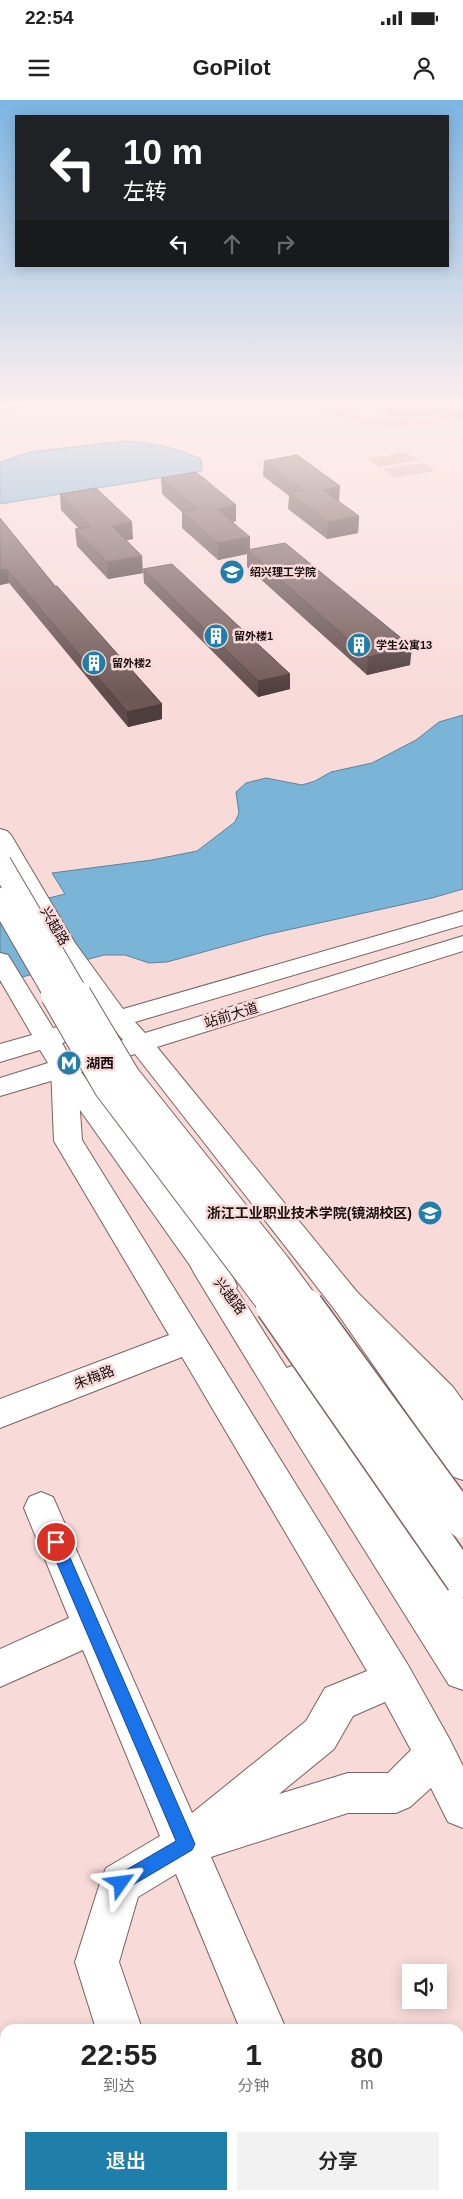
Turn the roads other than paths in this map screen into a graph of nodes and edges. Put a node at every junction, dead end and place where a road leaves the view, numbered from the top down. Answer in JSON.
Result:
{"nodes":[{"id":1,"x":2,"y":847,"type":"edge"},
{"id":2,"x":0,"y":899,"type":"edge"},
{"id":3,"x":463,"y":918,"type":"edge"},
{"id":4,"x":463,"y":943,"type":"edge"},
{"id":5,"x":0,"y":960,"type":"edge"},
{"id":6,"x":116,"y":1018,"type":"junction"},
{"id":7,"x":46,"y":1040,"type":"junction"},
{"id":8,"x":140,"y":1043,"type":"junction"},
{"id":9,"x":0,"y":1053,"type":"edge"},
{"id":10,"x":64,"y":1068,"type":"junction"},
{"id":11,"x":0,"y":1087,"type":"edge"},
{"id":12,"x":205,"y":1265,"type":"junction"},
{"id":13,"x":346,"y":1301,"type":"junction"},
{"id":14,"x":189,"y":1341,"type":"junction"},
{"id":15,"x":0,"y":1414,"type":"edge"},
{"id":16,"x":463,"y":1428,"type":"edge"},
{"id":17,"x":463,"y":1464,"type":"edge"},
{"id":18,"x":41,"y":1508,"type":"dead end"},
{"id":19,"x":463,"y":1521,"type":"edge"},
{"id":20,"x":463,"y":1580,"type":"edge"},
{"id":21,"x":92,"y":1627,"type":"junction"},
{"id":22,"x":463,"y":1631,"type":"edge"},
{"id":23,"x":0,"y":1668,"type":"edge"},
{"id":24,"x":463,"y":1671,"type":"edge"},
{"id":25,"x":394,"y":1679,"type":"junction"},
{"id":26,"x":436,"y":1754,"type":"junction"},
{"id":27,"x":463,"y":1807,"type":"edge"},
{"id":28,"x":186,"y":1844,"type":"junction"},
{"id":29,"x":117,"y":2024,"type":"edge"},
{"id":30,"x":261,"y":2024,"type":"edge"}],
"edges":[{"from":1,"to":6,"type":"main road","name":"兴越路"},
{"from":1,"to":19,"type":"main road","bridge":true},
{"from":2,"to":20,"type":"main road","bridge":true},
{"from":3,"to":6,"type":"main road","name":"站前大道"},
{"from":4,"to":8,"type":"main road","name":"站前大道"},
{"from":5,"to":7,"type":"main road","name":"兴越路"},
{"from":6,"to":7,"type":"main road","name":"站前大道"},
{"from":6,"to":8,"type":"main road","name":"兴越路"},
{"from":7,"to":9,"type":"main road","name":"站前大道"},
{"from":7,"to":10,"type":"main road","name":"兴越路"},
{"from":8,"to":10,"type":"main road","name":"站前大道"},
{"from":8,"to":13,"type":"main road","name":"兴越路"},
{"from":10,"to":11,"type":"main road","name":"站前大道"},
{"from":10,"to":12,"type":"main road","name":"兴越路"},
{"from":10,"to":14,"type":"main road"},
{"from":12,"to":22,"type":"main road","name":"兴越路"},
{"from":12,"to":24,"type":"main road"},
{"from":13,"to":16,"type":"main road"},
{"from":13,"to":17,"type":"main road","name":"兴越路"},
{"from":14,"to":15,"type":"main road","name":"朱梅路"},
{"from":14,"to":25,"type":"main road"},
{"from":18,"to":21,"type":"main road"},
{"from":21,"to":23,"type":"main road"},
{"from":21,"to":28,"type":"main road"},
{"from":25,"to":26,"type":"main road"},
{"from":25,"to":28,"type":"main road"},
{"from":26,"to":27,"type":"main road"},
{"from":26,"to":28,"type":"main road"},
{"from":28,"to":29,"type":"main road"},
{"from":28,"to":30,"type":"main road"}]}
